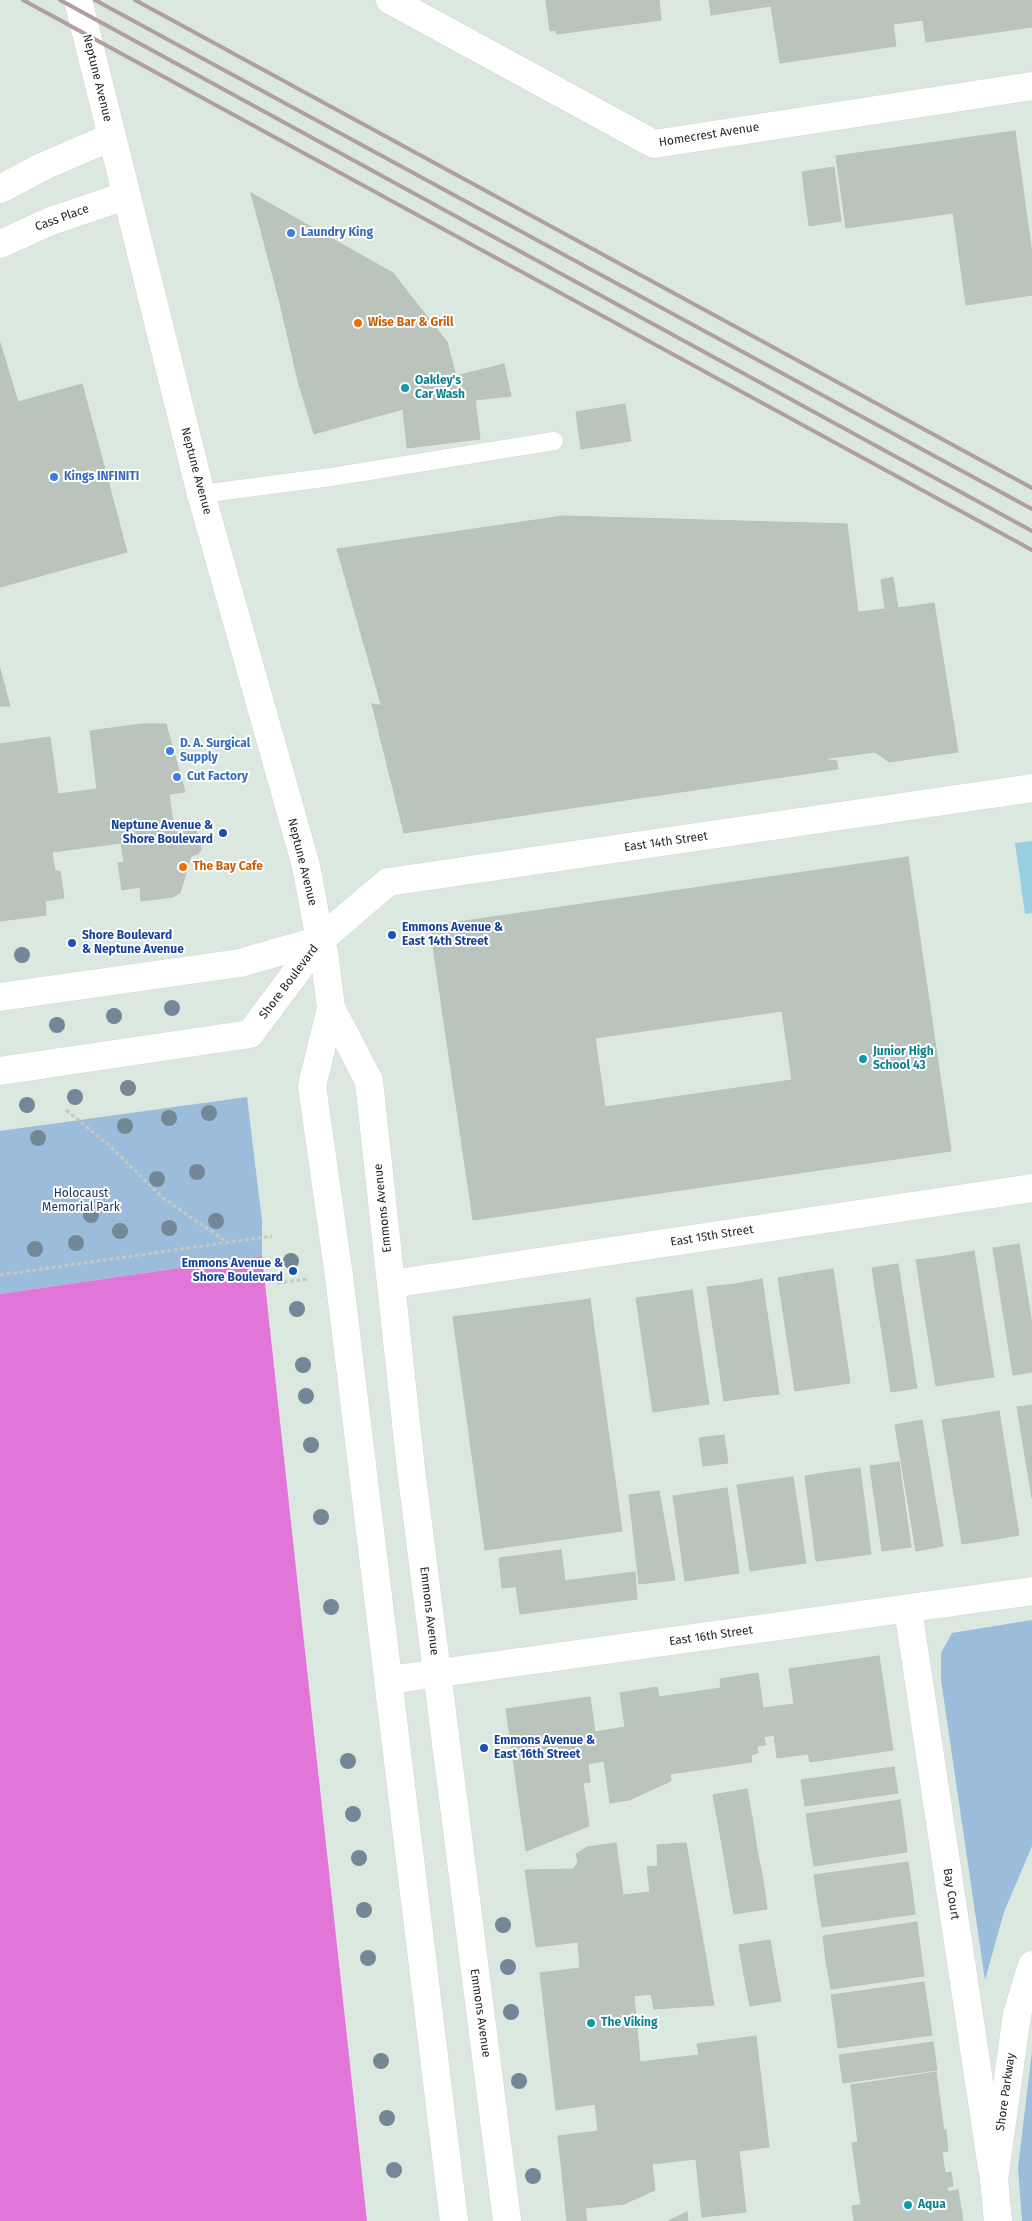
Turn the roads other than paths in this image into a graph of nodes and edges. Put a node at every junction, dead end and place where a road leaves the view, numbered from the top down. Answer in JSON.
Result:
{"nodes":[{"id":1,"x":78,"y":0,"type":"edge"},
{"id":2,"x":390,"y":0,"type":"edge"},
{"id":3,"x":1032,"y":86,"type":"edge"},
{"id":4,"x":111,"y":137,"type":"junction"},
{"id":5,"x":0,"y":189,"type":"edge"},
{"id":6,"x":125,"y":196,"type":"junction"},
{"id":7,"x":0,"y":244,"type":"edge"},
{"id":8,"x":554,"y":441,"type":"dead end"},
{"id":9,"x":201,"y":494,"type":"junction"},
{"id":10,"x":1032,"y":788,"type":"edge"},
{"id":11,"x":320,"y":940,"type":"junction"},
{"id":12,"x":0,"y":997,"type":"edge"},
{"id":13,"x":331,"y":1008,"type":"junction"},
{"id":14,"x":0,"y":1070,"type":"edge"},
{"id":15,"x":1032,"y":1188,"type":"edge"},
{"id":16,"x":391,"y":1284,"type":"junction"},
{"id":17,"x":1032,"y":1590,"type":"edge"},
{"id":18,"x":908,"y":1608,"type":"junction"},
{"id":19,"x":437,"y":1674,"type":"junction"},
{"id":20,"x":389,"y":1680,"type":"junction"},
{"id":21,"x":1032,"y":1965,"type":"edge"},
{"id":22,"x":994,"y":2179,"type":"junction"},
{"id":23,"x":454,"y":2221,"type":"edge"},
{"id":24,"x":507,"y":2221,"type":"edge"},
{"id":25,"x":998,"y":2221,"type":"edge"}],
"edges":[{"from":1,"to":4,"type":"main road","name":"Neptune Avenue"},
{"from":2,"to":3,"type":"main road","name":"Homecrest Avenue"},
{"from":4,"to":5,"type":"main road"},
{"from":4,"to":6,"type":"main road","name":"Neptune Avenue"},
{"from":6,"to":7,"type":"main road","name":"Cass Place"},
{"from":6,"to":9,"type":"main road","name":"Neptune Avenue"},
{"from":8,"to":9,"type":"lane"},
{"from":9,"to":11,"type":"main road","name":"Neptune Avenue"},
{"from":10,"to":11,"type":"main road","name":"East 14th Street"},
{"from":11,"to":12,"type":"main road","name":"Shore Boulevard"},
{"from":11,"to":13,"type":"main road","name":"Emmons Avenue"},
{"from":11,"to":14,"type":"main road","name":"Shore Boulevard"},
{"from":13,"to":16,"type":"main road","name":"Emmons Avenue"},
{"from":13,"to":20,"type":"main road","name":"Emmons Avenue"},
{"from":15,"to":16,"type":"main road","name":"East 15th Street"},
{"from":16,"to":19,"type":"main road","name":"Emmons Avenue"},
{"from":17,"to":18,"type":"main road","name":"East 16th Street"},
{"from":18,"to":19,"type":"main road","name":"East 16th Street"},
{"from":18,"to":22,"type":"main road","name":"Bay Court"},
{"from":19,"to":20,"type":"main road","name":"East 16th Street"},
{"from":19,"to":24,"type":"main road","name":"Emmons Avenue"},
{"from":20,"to":23,"type":"main road","name":"Emmons Avenue"},
{"from":21,"to":22,"type":"main road","name":"Shore Parkway"},
{"from":22,"to":25,"type":"main road","name":"Shore Parkway"}]}
